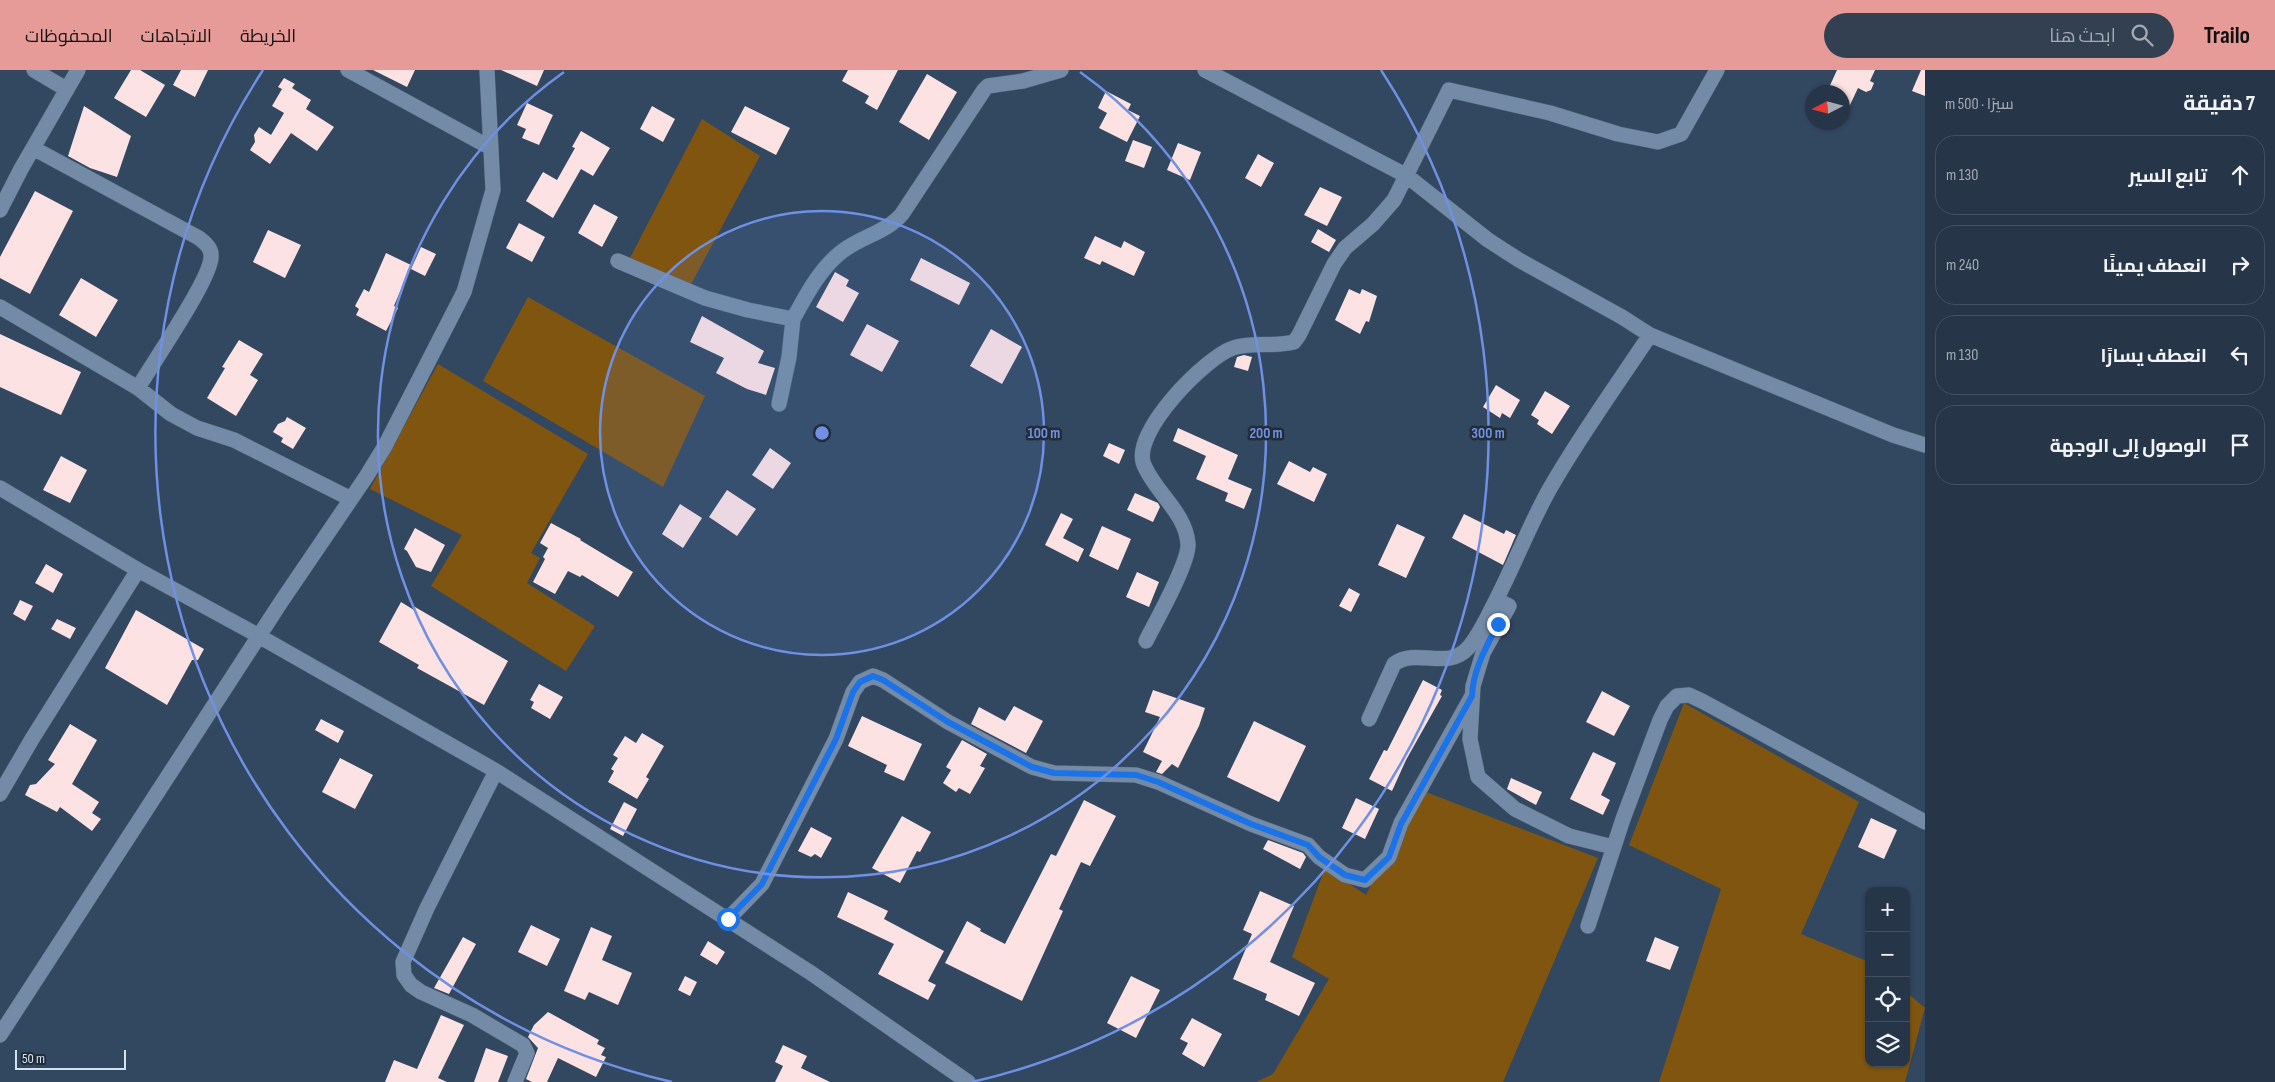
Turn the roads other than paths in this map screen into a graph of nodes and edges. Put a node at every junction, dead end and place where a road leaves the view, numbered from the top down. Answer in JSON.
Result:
{"nodes":[{"id":1,"x":34,"y":70,"type":"edge"},
{"id":2,"x":78,"y":70,"type":"edge"},
{"id":3,"x":348,"y":70,"type":"edge"},
{"id":4,"x":487,"y":70,"type":"edge"},
{"id":5,"x":1061,"y":70,"type":"edge"},
{"id":6,"x":1205,"y":70,"type":"edge"},
{"id":7,"x":1717,"y":70,"type":"edge"},
{"id":8,"x":66,"y":89,"type":"junction"},
{"id":9,"x":33,"y":148,"type":"junction"},
{"id":10,"x":491,"y":148,"type":"junction"},
{"id":11,"x":1407,"y":176,"type":"junction"},
{"id":12,"x":0,"y":210,"type":"edge"},
{"id":13,"x":618,"y":261,"type":"dead end"},
{"id":14,"x":0,"y":307,"type":"edge"},
{"id":15,"x":792,"y":319,"type":"junction"},
{"id":16,"x":1650,"y":335,"type":"junction"},
{"id":17,"x":138,"y":388,"type":"junction"},
{"id":18,"x":779,"y":404,"type":"dead end"},
{"id":19,"x":1925,"y":445,"type":"edge"},
{"id":20,"x":0,"y":488,"type":"edge"},
{"id":21,"x":351,"y":499,"type":"junction"},
{"id":22,"x":138,"y":570,"type":"junction"},
{"id":23,"x":1497,"y":600,"type":"junction"},
{"id":24,"x":260,"y":636,"type":"junction"},
{"id":25,"x":1146,"y":640,"type":"dead end"},
{"id":26,"x":1472,"y":696,"type":"junction"},
{"id":27,"x":1369,"y":719,"type":"dead end"},
{"id":28,"x":496,"y":771,"type":"junction"},
{"id":29,"x":0,"y":794,"type":"edge"},
{"id":30,"x":1925,"y":822,"type":"edge"},
{"id":31,"x":1614,"y":848,"type":"junction"},
{"id":32,"x":728,"y":919,"type":"junction"},
{"id":33,"x":1588,"y":926,"type":"dead end"},
{"id":34,"x":0,"y":1035,"type":"edge"},
{"id":35,"x":515,"y":1082,"type":"edge"},
{"id":36,"x":968,"y":1082,"type":"edge"}],
"edges":[{"from":1,"to":8,"type":"street"},
{"from":2,"to":8,"type":"street"},
{"from":3,"to":10,"type":"street"},
{"from":4,"to":10,"type":"street"},
{"from":5,"to":15,"type":"street"},
{"from":6,"to":11,"type":"street"},
{"from":7,"to":11,"type":"street"},
{"from":8,"to":9,"type":"street"},
{"from":9,"to":12,"type":"street"},
{"from":9,"to":17,"type":"street"},
{"from":10,"to":21,"type":"street"},
{"from":11,"to":16,"type":"street"},
{"from":11,"to":25,"type":"street"},
{"from":13,"to":15,"type":"street"},
{"from":14,"to":17,"type":"street"},
{"from":15,"to":18,"type":"street"},
{"from":16,"to":19,"type":"street"},
{"from":16,"to":23,"type":"street"},
{"from":17,"to":21,"type":"street"},
{"from":20,"to":22,"type":"street"},
{"from":21,"to":24,"type":"street"},
{"from":22,"to":24,"type":"street"},
{"from":22,"to":29,"type":"street"},
{"from":23,"to":26,"type":"street"},
{"from":23,"to":27,"type":"street"},
{"from":24,"to":28,"type":"street"},
{"from":24,"to":34,"type":"street"},
{"from":26,"to":31,"type":"street"},
{"from":26,"to":32,"type":"street"},
{"from":28,"to":32,"type":"street"},
{"from":28,"to":35,"type":"street"},
{"from":30,"to":31,"type":"street"},
{"from":31,"to":33,"type":"street"},
{"from":32,"to":36,"type":"street"}]}
